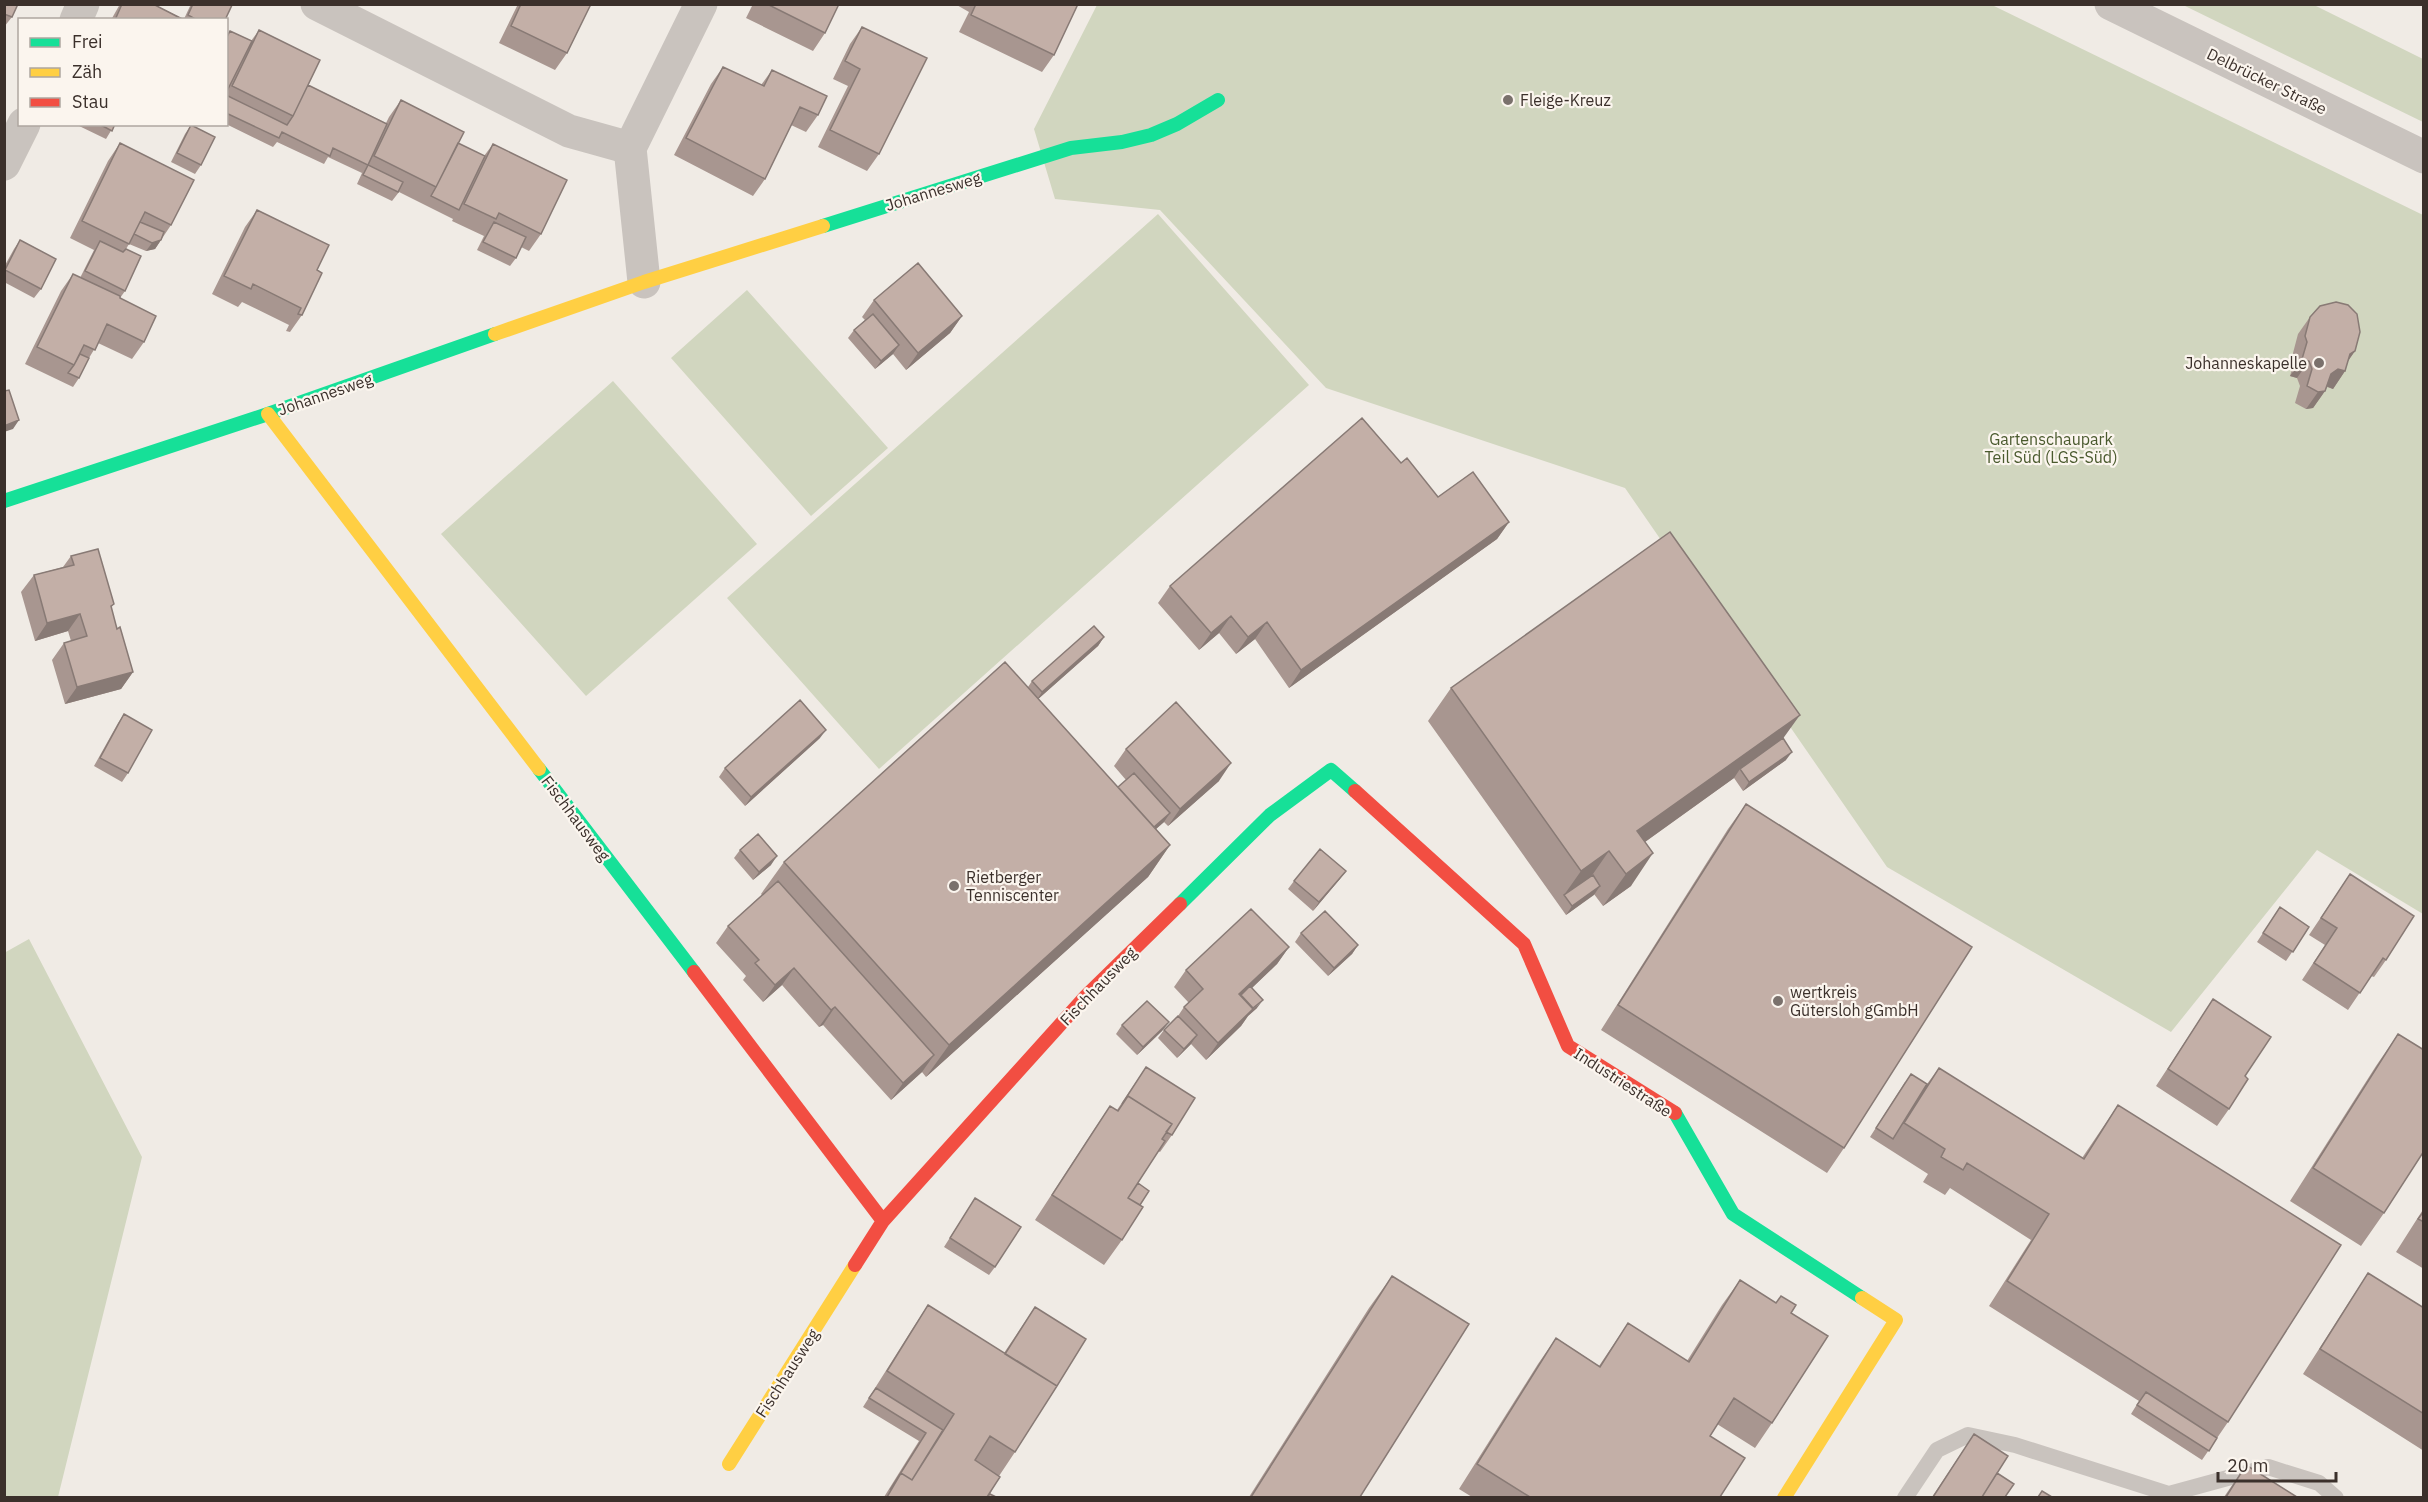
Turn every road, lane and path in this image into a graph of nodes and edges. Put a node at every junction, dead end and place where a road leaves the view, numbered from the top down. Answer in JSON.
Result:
{"nodes":[{"id":1,"x":83,"y":4,"type":"edge"},
{"id":2,"x":317,"y":4,"type":"edge"},
{"id":3,"x":701,"y":4,"type":"edge"},
{"id":4,"x":2111,"y":4,"type":"edge"},
{"id":5,"x":76,"y":18,"type":"edge"},
{"id":6,"x":1218,"y":100,"type":"dead end"},
{"id":7,"x":23,"y":126,"type":"edge"},
{"id":8,"x":630,"y":148,"type":"junction"},
{"id":9,"x":2424,"y":157,"type":"edge"},
{"id":10,"x":4,"y":164,"type":"edge"},
{"id":11,"x":644,"y":282,"type":"junction"},
{"id":12,"x":268,"y":414,"type":"junction"},
{"id":13,"x":4,"y":501,"type":"edge"},
{"id":14,"x":1332,"y":770,"type":"joint"},
{"id":15,"x":883,"y":1221,"type":"junction"},
{"id":16,"x":729,"y":1464,"type":"dead end"},
{"id":17,"x":1784,"y":1497,"type":"edge"},
{"id":18,"x":1905,"y":1497,"type":"edge"},
{"id":19,"x":2336,"y":1497,"type":"edge"}],
"edges":[{"from":1,"to":5,"type":"street"},
{"from":2,"to":8,"type":"street"},
{"from":3,"to":8,"type":"street"},
{"from":4,"to":9,"type":"street","name":"Delbrücker Straße"},
{"from":6,"to":11,"type":"street","name":"Johannesweg"},
{"from":7,"to":10,"type":"street"},
{"from":8,"to":11,"type":"street"},
{"from":11,"to":12,"type":"street","name":"Johannesweg"},
{"from":12,"to":13,"type":"street","name":"Johannesweg"},
{"from":12,"to":15,"type":"street","name":"Fischhausweg"},
{"from":14,"to":15,"type":"street","name":"Fischhausweg"},
{"from":14,"to":17,"type":"street","name":"Industriestraße"},
{"from":15,"to":16,"type":"street","name":"Fischhausweg"},
{"from":18,"to":19,"type":"lane"}]}
